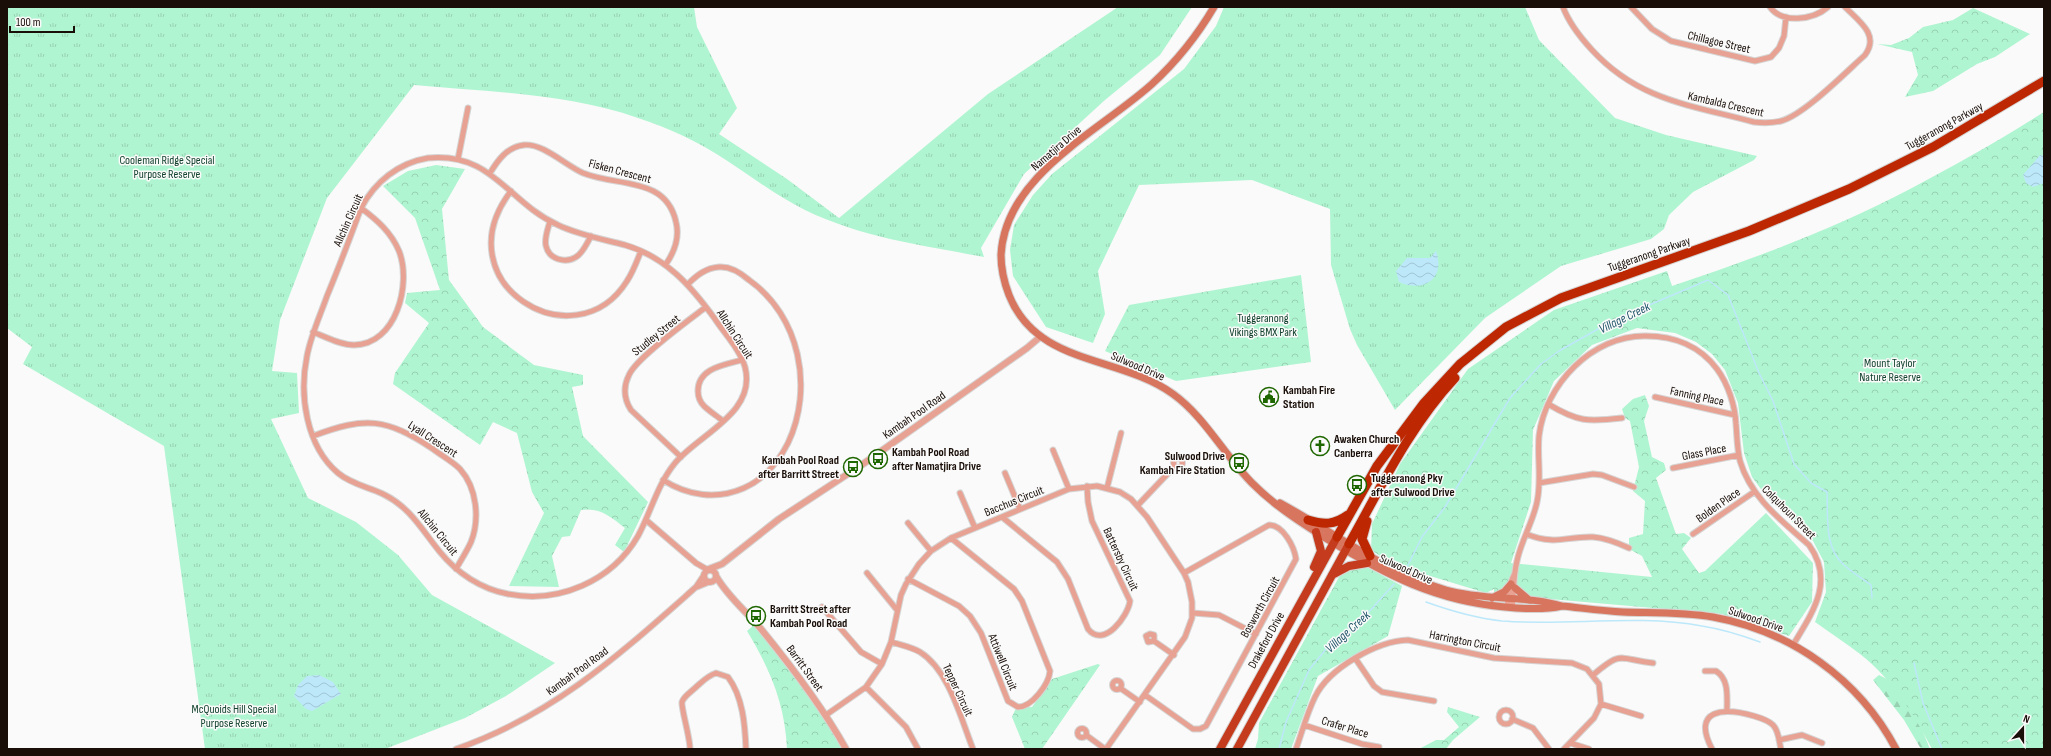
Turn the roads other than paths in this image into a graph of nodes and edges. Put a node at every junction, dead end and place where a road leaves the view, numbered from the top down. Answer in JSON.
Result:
{"nodes":[{"id":1,"x":1214,"y":7,"type":"edge"},
{"id":2,"x":1563,"y":7,"type":"edge"},
{"id":3,"x":1631,"y":7,"type":"edge"},
{"id":4,"x":1770,"y":7,"type":"edge"},
{"id":5,"x":1828,"y":7,"type":"edge"},
{"id":6,"x":1844,"y":7,"type":"edge"},
{"id":7,"x":1786,"y":17,"type":"junction"},
{"id":8,"x":2044,"y":81,"type":"edge"},
{"id":9,"x":2044,"y":88,"type":"edge"},
{"id":10,"x":468,"y":108,"type":"dead end"},
{"id":11,"x":458,"y":159,"type":"junction"},
{"id":12,"x":490,"y":173,"type":"junction"},
{"id":13,"x":511,"y":191,"type":"junction"},
{"id":14,"x":362,"y":208,"type":"junction"},
{"id":15,"x":550,"y":221,"type":"junction"},
{"id":16,"x":591,"y":236,"type":"junction"},
{"id":17,"x":641,"y":251,"type":"junction"},
{"id":18,"x":666,"y":264,"type":"junction"},
{"id":19,"x":688,"y":284,"type":"junction"},
{"id":20,"x":706,"y":307,"type":"junction"},
{"id":21,"x":314,"y":332,"type":"junction"},
{"id":22,"x":1040,"y":337,"type":"junction"},
{"id":23,"x":742,"y":360,"type":"junction"},
{"id":24,"x":1655,"y":397,"type":"dead end"},
{"id":25,"x":1548,"y":404,"type":"junction"},
{"id":26,"x":1735,"y":414,"type":"junction"},
{"id":27,"x":1622,"y":418,"type":"dead end"},
{"id":28,"x":723,"y":421,"type":"junction"},
{"id":29,"x":1121,"y":433,"type":"dead end"},
{"id":30,"x":313,"y":436,"type":"junction"},
{"id":31,"x":1053,"y":450,"type":"dead end"},
{"id":32,"x":1739,"y":455,"type":"junction"},
{"id":33,"x":681,"y":456,"type":"junction"},
{"id":34,"x":1175,"y":466,"type":"dead end"},
{"id":35,"x":1672,"y":468,"type":"dead end"},
{"id":36,"x":1005,"y":473,"type":"dead end"},
{"id":37,"x":663,"y":480,"type":"junction"},
{"id":38,"x":1539,"y":483,"type":"junction"},
{"id":39,"x":1087,"y":486,"type":"junction"},
{"id":40,"x":1107,"y":488,"type":"junction"},
{"id":41,"x":1634,"y":488,"type":"dead end"},
{"id":42,"x":1069,"y":489,"type":"junction"},
{"id":43,"x":1261,"y":491,"type":"junction"},
{"id":44,"x":1754,"y":492,"type":"junction"},
{"id":45,"x":960,"y":493,"type":"dead end"},
{"id":46,"x":1372,"y":502,"type":"junction"},
{"id":47,"x":1138,"y":505,"type":"junction"},
{"id":48,"x":1020,"y":510,"type":"junction"},
{"id":49,"x":1350,"y":513,"type":"junction"},
{"id":50,"x":1002,"y":517,"type":"junction"},
{"id":51,"x":646,"y":520,"type":"junction"},
{"id":52,"x":1308,"y":520,"type":"junction"},
{"id":53,"x":908,"y":524,"type":"dead end"},
{"id":54,"x":975,"y":528,"type":"junction"},
{"id":55,"x":1316,"y":532,"type":"junction"},
{"id":56,"x":1526,"y":534,"type":"junction"},
{"id":57,"x":1693,"y":534,"type":"dead end"},
{"id":58,"x":951,"y":538,"type":"junction"},
{"id":59,"x":1335,"y":540,"type":"junction"},
{"id":60,"x":1347,"y":547,"type":"junction"},
{"id":61,"x":1629,"y":548,"type":"dead end"},
{"id":62,"x":931,"y":551,"type":"junction"},
{"id":63,"x":1368,"y":560,"type":"junction"},
{"id":64,"x":696,"y":563,"type":"junction"},
{"id":65,"x":722,"y":564,"type":"junction"},
{"id":66,"x":456,"y":569,"type":"junction"},
{"id":67,"x":709,"y":570,"type":"junction"},
{"id":68,"x":867,"y":573,"type":"dead end"},
{"id":69,"x":1184,"y":573,"type":"junction"},
{"id":70,"x":704,"y":575,"type":"junction"},
{"id":71,"x":716,"y":575,"type":"junction"},
{"id":72,"x":1331,"y":576,"type":"junction"},
{"id":73,"x":908,"y":579,"type":"junction"},
{"id":74,"x":710,"y":582,"type":"junction"},
{"id":75,"x":1513,"y":586,"type":"junction"},
{"id":76,"x":696,"y":587,"type":"junction"},
{"id":77,"x":723,"y":589,"type":"junction"},
{"id":78,"x":1307,"y":591,"type":"junction"},
{"id":79,"x":1490,"y":598,"type":"junction"},
{"id":80,"x":1530,"y":601,"type":"junction"},
{"id":81,"x":1510,"y":604,"type":"junction"},
{"id":82,"x":1562,"y":606,"type":"junction"},
{"id":83,"x":822,"y":607,"type":"dead end"},
{"id":84,"x":898,"y":610,"type":"junction"},
{"id":85,"x":1192,"y":613,"type":"junction"},
{"id":86,"x":1256,"y":634,"type":"junction"},
{"id":87,"x":1154,"y":641,"type":"dead end"},
{"id":88,"x":891,"y":642,"type":"junction"},
{"id":89,"x":1793,"y":645,"type":"junction"},
{"id":90,"x":1174,"y":655,"type":"junction"},
{"id":91,"x":1355,"y":658,"type":"junction"},
{"id":92,"x":1653,"y":663,"type":"dead end"},
{"id":93,"x":882,"y":664,"type":"junction"},
{"id":94,"x":1705,"y":671,"type":"dead end"},
{"id":95,"x":1593,"y":675,"type":"junction"},
{"id":96,"x":866,"y":687,"type":"junction"},
{"id":97,"x":1120,"y":688,"type":"dead end"},
{"id":98,"x":1145,"y":695,"type":"junction"},
{"id":99,"x":1434,"y":701,"type":"dead end"},
{"id":100,"x":1140,"y":702,"type":"junction"},
{"id":101,"x":1601,"y":704,"type":"junction"},
{"id":102,"x":1728,"y":710,"type":"junction"},
{"id":103,"x":826,"y":715,"type":"junction"},
{"id":104,"x":1641,"y":716,"type":"dead end"},
{"id":105,"x":1512,"y":719,"type":"dead end"},
{"id":106,"x":1304,"y":725,"type":"junction"},
{"id":107,"x":1086,"y":735,"type":"dead end"},
{"id":108,"x":1779,"y":740,"type":"junction"},
{"id":109,"x":1570,"y":743,"type":"junction"},
{"id":110,"x":1822,"y":743,"type":"dead end"},
{"id":111,"x":1379,"y":747,"type":"dead end"},
{"id":112,"x":456,"y":749,"type":"edge"},
{"id":113,"x":690,"y":749,"type":"edge"},
{"id":114,"x":746,"y":749,"type":"edge"},
{"id":115,"x":846,"y":749,"type":"edge"},
{"id":116,"x":918,"y":749,"type":"edge"},
{"id":117,"x":973,"y":749,"type":"edge"},
{"id":118,"x":1105,"y":749,"type":"edge"},
{"id":119,"x":1220,"y":749,"type":"edge"},
{"id":120,"x":1237,"y":749,"type":"edge"},
{"id":121,"x":1296,"y":749,"type":"edge"},
{"id":122,"x":1549,"y":749,"type":"edge"},
{"id":123,"x":1564,"y":749,"type":"edge"},
{"id":124,"x":1589,"y":749,"type":"edge"},
{"id":125,"x":1712,"y":749,"type":"edge"},
{"id":126,"x":1781,"y":749,"type":"edge"},
{"id":127,"x":1896,"y":749,"type":"edge"}],
"edges":[{"from":1,"to":22,"type":"main road","name":"Namatjira Drive"},
{"from":2,"to":6,"type":"street","name":"Kambalda Crescent"},
{"from":3,"to":7,"type":"street","name":"Chillagoe Street"},
{"from":4,"to":7,"type":"street"},
{"from":5,"to":7,"type":"street"},
{"from":8,"to":49,"type":"highway","name":"Tuggeranong Parkway"},
{"from":9,"to":46,"type":"highway","name":"Tuggeranong Parkway"},
{"from":10,"to":11,"type":"street"},
{"from":11,"to":12,"type":"street","name":"Allchin Circuit"},
{"from":11,"to":14,"type":"street","name":"Allchin Circuit"},
{"from":12,"to":13,"type":"street","name":"Allchin Circuit"},
{"from":12,"to":18,"type":"street","name":"Fisken Crescent"},
{"from":13,"to":15,"type":"street","name":"Allchin Circuit"},
{"from":13,"to":17,"type":"street"},
{"from":14,"to":21,"type":"street","name":"Allchin Circuit"},
{"from":14,"to":21,"type":"street"},
{"from":15,"to":16,"type":"street","name":"Allchin Circuit"},
{"from":15,"to":16,"type":"street"},
{"from":16,"to":17,"type":"street","name":"Allchin Circuit"},
{"from":17,"to":18,"type":"street","name":"Allchin Circuit"},
{"from":18,"to":19,"type":"street","name":"Allchin Circuit"},
{"from":19,"to":20,"type":"street","name":"Allchin Circuit"},
{"from":19,"to":37,"type":"street"},
{"from":20,"to":23,"type":"street","name":"Allchin Circuit"},
{"from":20,"to":33,"type":"street","name":"Studley Street"},
{"from":21,"to":30,"type":"street","name":"Allchin Circuit"},
{"from":22,"to":43,"type":"main road","name":"Sulwood Drive"},
{"from":22,"to":65,"type":"street","name":"Kambah Pool Road"},
{"from":23,"to":28,"type":"street","name":"Allchin Circuit"},
{"from":23,"to":28,"type":"street"},
{"from":24,"to":26,"type":"street","name":"Fanning Place"},
{"from":25,"to":26,"type":"street","name":"Colquhoun Street"},
{"from":25,"to":27,"type":"street"},
{"from":25,"to":38,"type":"street","name":"Colquhoun Street"},
{"from":26,"to":32,"type":"street","name":"Colquhoun Street"},
{"from":28,"to":33,"type":"street","name":"Allchin Circuit"},
{"from":29,"to":40,"type":"street"},
{"from":30,"to":66,"type":"street","name":"Allchin Circuit"},
{"from":30,"to":66,"type":"street","name":"Lyall Crescent"},
{"from":31,"to":42,"type":"street"},
{"from":32,"to":35,"type":"street","name":"Glass Place"},
{"from":32,"to":44,"type":"street","name":"Colquhoun Street"},
{"from":33,"to":37,"type":"street","name":"Allchin Circuit"},
{"from":34,"to":47,"type":"street"},
{"from":36,"to":48,"type":"street"},
{"from":37,"to":51,"type":"street","name":"Allchin Circuit"},
{"from":38,"to":41,"type":"street"},
{"from":38,"to":56,"type":"street","name":"Colquhoun Street"},
{"from":39,"to":40,"type":"street","name":"Bacchus Circuit"},
{"from":39,"to":42,"type":"street","name":"Bacchus Circuit"},
{"from":39,"to":50,"type":"street","name":"Battersby Circuit"},
{"from":40,"to":47,"type":"street","name":"Bacchus Circuit"},
{"from":42,"to":48,"type":"street","name":"Bacchus Circuit"},
{"from":43,"to":52,"type":"main road","name":"Sulwood Drive"},
{"from":43,"to":55,"type":"main road","name":"Sulwood Drive"},
{"from":44,"to":57,"type":"street","name":"Bolden Place"},
{"from":44,"to":89,"type":"street","name":"Colquhoun Street"},
{"from":45,"to":54,"type":"street"},
{"from":46,"to":60,"type":"highway","name":"Tuggeranong Parkway"},
{"from":46,"to":63,"type":"highway"},
{"from":47,"to":69,"type":"street","name":"Bacchus Circuit"},
{"from":48,"to":50,"type":"street","name":"Bacchus Circuit"},
{"from":49,"to":52,"type":"highway"},
{"from":49,"to":59,"type":"highway","name":"Tuggeranong Parkway"},
{"from":50,"to":54,"type":"street","name":"Bacchus Circuit"},
{"from":51,"to":64,"type":"street"},
{"from":51,"to":66,"type":"street","name":"Allchin Circuit"},
{"from":52,"to":59,"type":"main road","name":"Sulwood Drive"},
{"from":53,"to":62,"type":"street"},
{"from":54,"to":58,"type":"street","name":"Bacchus Circuit"},
{"from":55,"to":59,"type":"main road","name":"Sulwood Drive"},
{"from":55,"to":78,"type":"highway"},
{"from":56,"to":61,"type":"street"},
{"from":56,"to":75,"type":"street","name":"Colquhoun Street"},
{"from":58,"to":62,"type":"street","name":"Bacchus Circuit"},
{"from":58,"to":73,"type":"street","name":"Attiwell Circuit"},
{"from":59,"to":60,"type":"main road","name":"Sulwood Drive"},
{"from":59,"to":78,"type":"highway","name":"Drakeford Drive"},
{"from":60,"to":63,"type":"main road","name":"Sulwood Drive"},
{"from":60,"to":72,"type":"highway"},
{"from":62,"to":73,"type":"street","name":"Bacchus Circuit"},
{"from":63,"to":72,"type":"highway"},
{"from":63,"to":79,"type":"main road","name":"Sulwood Drive"},
{"from":63,"to":81,"type":"main road","name":"Sulwood Drive"},
{"from":64,"to":67,"type":"street"},
{"from":64,"to":70,"type":"street"},
{"from":65,"to":67,"type":"street","name":"Kambah Pool Road"},
{"from":65,"to":71,"type":"street","name":"Kambah Pool Road"},
{"from":67,"to":70,"type":"street"},
{"from":67,"to":71,"type":"street"},
{"from":68,"to":84,"type":"street"},
{"from":69,"to":85,"type":"street","name":"Bacchus Circuit"},
{"from":69,"to":86,"type":"street","name":"Bosworth Circuit"},
{"from":70,"to":74,"type":"street"},
{"from":70,"to":76,"type":"street","name":"Kambah Pool Road"},
{"from":71,"to":74,"type":"street"},
{"from":71,"to":77,"type":"street","name":"Barritt Street"},
{"from":72,"to":120,"type":"highway"},
{"from":73,"to":84,"type":"street","name":"Bacchus Circuit"},
{"from":74,"to":76,"type":"street","name":"Kambah Pool Road"},
{"from":74,"to":77,"type":"street","name":"Barritt Street"},
{"from":75,"to":79,"type":"main road"},
{"from":75,"to":80,"type":"main road"},
{"from":75,"to":81,"type":"street","name":"Colquhoun Street"},
{"from":76,"to":112,"type":"street","name":"Kambah Pool Road"},
{"from":77,"to":103,"type":"street","name":"Barritt Street"},
{"from":78,"to":119,"type":"highway","name":"Drakeford Drive"},
{"from":79,"to":81,"type":"main road","name":"Sulwood Drive"},
{"from":80,"to":81,"type":"main road","name":"Sulwood Drive"},
{"from":80,"to":82,"type":"main road","name":"Sulwood Drive"},
{"from":81,"to":82,"type":"main road","name":"Sulwood Drive"},
{"from":82,"to":89,"type":"main road","name":"Sulwood Drive"},
{"from":83,"to":93,"type":"street"},
{"from":84,"to":88,"type":"street","name":"Bacchus Circuit"},
{"from":85,"to":86,"type":"street"},
{"from":85,"to":90,"type":"street","name":"Bacchus Circuit"},
{"from":86,"to":98,"type":"street","name":"Bosworth Circuit"},
{"from":87,"to":90,"type":"street"},
{"from":88,"to":93,"type":"street","name":"Bacchus Circuit"},
{"from":88,"to":117,"type":"street","name":"Tepper Circuit"},
{"from":89,"to":127,"type":"main road","name":"Sulwood Drive"},
{"from":90,"to":98,"type":"street","name":"Bacchus Circuit"},
{"from":91,"to":95,"type":"street","name":"Harrington Circuit"},
{"from":91,"to":99,"type":"street"},
{"from":91,"to":106,"type":"street","name":"Harrington Circuit"},
{"from":92,"to":95,"type":"street"},
{"from":93,"to":96,"type":"street","name":"Bacchus Circuit"},
{"from":94,"to":102,"type":"street"},
{"from":95,"to":101,"type":"street"},
{"from":96,"to":103,"type":"street","name":"Bacchus Circuit"},
{"from":96,"to":116,"type":"street"},
{"from":97,"to":100,"type":"street"},
{"from":98,"to":100,"type":"street","name":"Bacchus Circuit"},
{"from":100,"to":118,"type":"street","name":"Bacchus Circuit"},
{"from":101,"to":104,"type":"street"},
{"from":101,"to":109,"type":"street"},
{"from":102,"to":108,"type":"street"},
{"from":102,"to":125,"type":"street"},
{"from":103,"to":115,"type":"street","name":"Barritt Street"},
{"from":105,"to":122,"type":"street"},
{"from":106,"to":111,"type":"street","name":"Crafer Place"},
{"from":106,"to":121,"type":"street","name":"Harrington Circuit"},
{"from":107,"to":118,"type":"street","name":"Bacchus Circuit"},
{"from":108,"to":110,"type":"street"},
{"from":108,"to":126,"type":"street"},
{"from":109,"to":123,"type":"street"},
{"from":109,"to":124,"type":"street"},
{"from":113,"to":114,"type":"street"}]}
